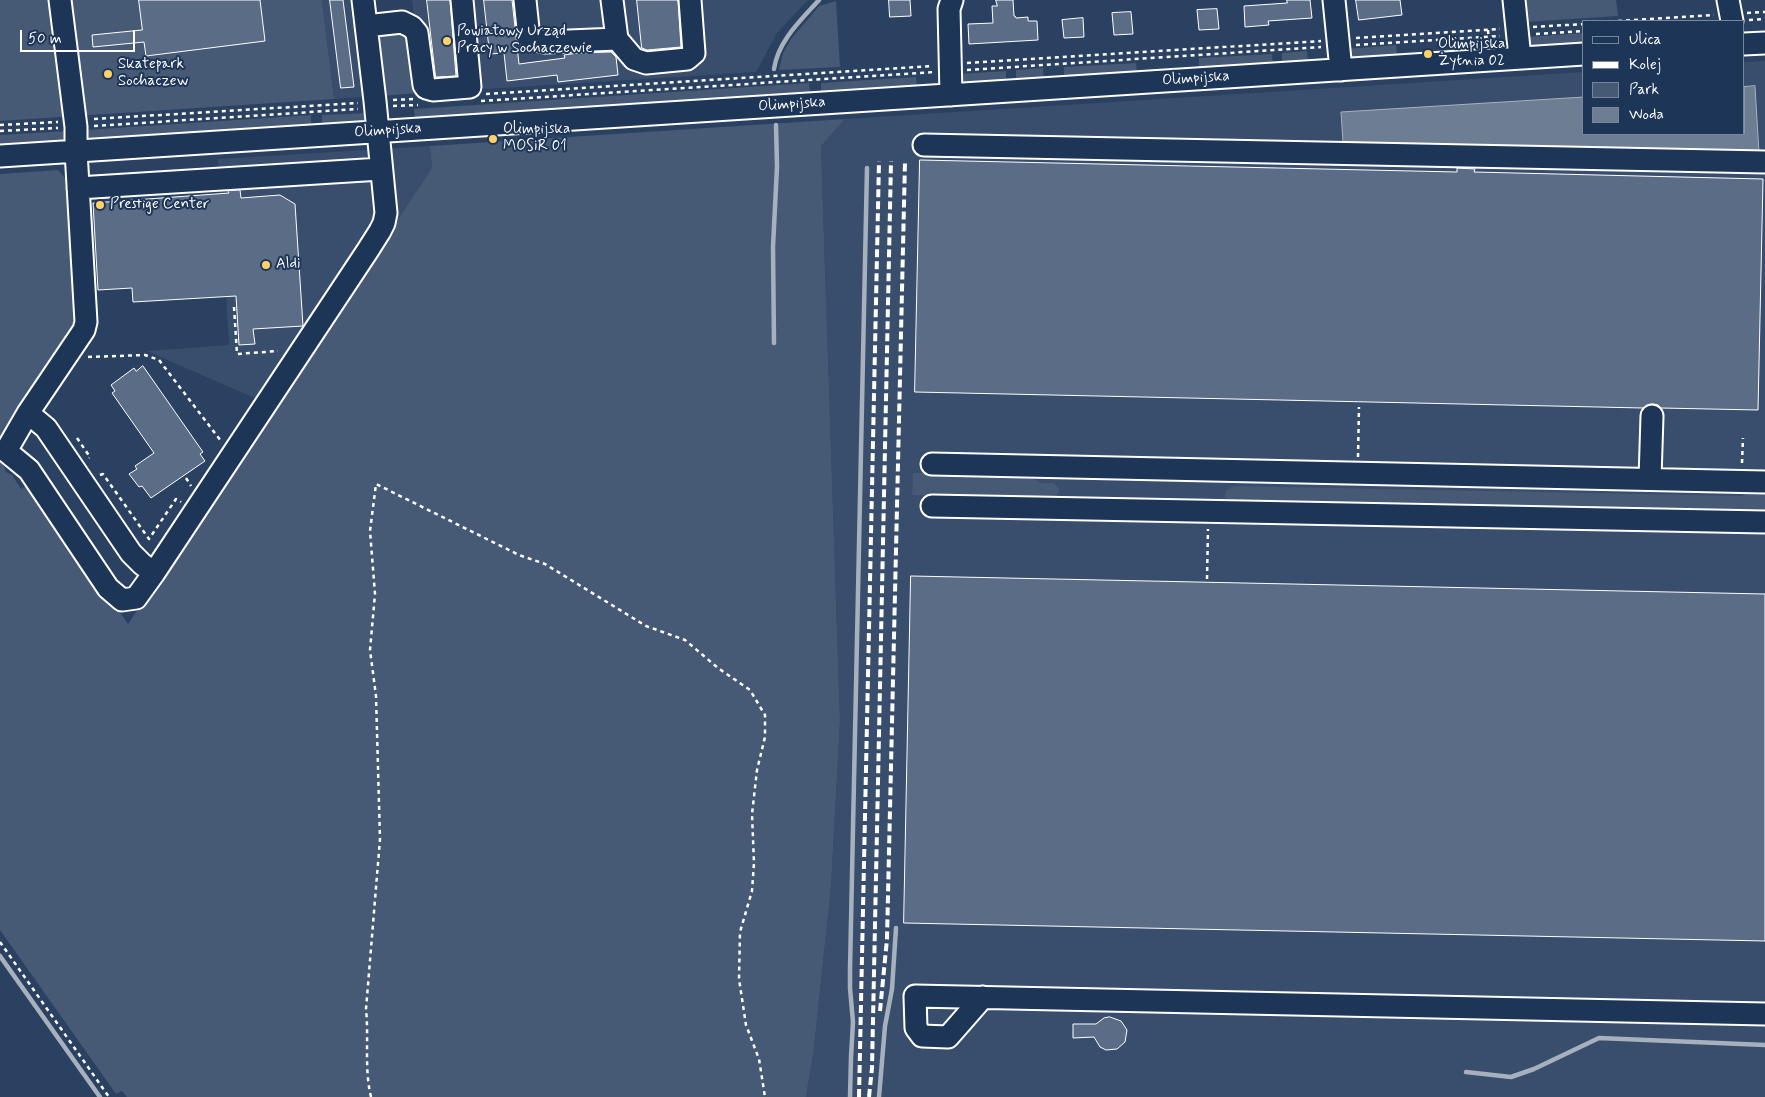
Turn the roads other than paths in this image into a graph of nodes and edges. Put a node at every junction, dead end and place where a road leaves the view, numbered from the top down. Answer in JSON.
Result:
{"nodes":[{"id":1,"x":60,"y":0,"type":"edge"},
{"id":2,"x":363,"y":0,"type":"edge"},
{"id":3,"x":462,"y":0,"type":"edge"},
{"id":4,"x":525,"y":0,"type":"edge"},
{"id":5,"x":612,"y":0,"type":"edge"},
{"id":6,"x":690,"y":0,"type":"edge"},
{"id":7,"x":952,"y":0,"type":"edge"},
{"id":8,"x":1334,"y":0,"type":"edge"},
{"id":9,"x":1514,"y":0,"type":"edge"},
{"id":10,"x":366,"y":26,"type":"junction"},
{"id":11,"x":617,"y":39,"type":"junction"},
{"id":12,"x":1765,"y":43,"type":"edge"},
{"id":13,"x":1745,"y":44,"type":"edge"},
{"id":14,"x":1582,"y":54,"type":"edge"},
{"id":15,"x":1520,"y":58,"type":"junction"},
{"id":16,"x":1341,"y":70,"type":"junction"},
{"id":17,"x":951,"y":95,"type":"junction"},
{"id":18,"x":378,"y":132,"type":"junction"},
{"id":19,"x":924,"y":145,"type":"dead end"},
{"id":20,"x":76,"y":151,"type":"junction"},
{"id":21,"x":0,"y":156,"type":"edge"},
{"id":22,"x":1765,"y":162,"type":"edge"},
{"id":23,"x":381,"y":169,"type":"junction"},
{"id":24,"x":78,"y":188,"type":"junction"},
{"id":25,"x":28,"y":413,"type":"junction"},
{"id":26,"x":1652,"y":416,"type":"dead end"},
{"id":27,"x":932,"y":464,"type":"dead end"},
{"id":28,"x":1650,"y":479,"type":"junction"},
{"id":29,"x":1765,"y":482,"type":"edge"},
{"id":30,"x":932,"y":506,"type":"dead end"},
{"id":31,"x":1765,"y":522,"type":"edge"},
{"id":32,"x":154,"y":573,"type":"junction"},
{"id":33,"x":983,"y":997,"type":"dead end"},
{"id":34,"x":1765,"y":1014,"type":"edge"}],
"edges":[{"from":1,"to":20,"type":"street"},
{"from":2,"to":10,"type":"street"},
{"from":3,"to":10,"type":"street"},
{"from":4,"to":11,"type":"street"},
{"from":5,"to":11,"type":"street"},
{"from":6,"to":11,"type":"street"},
{"from":7,"to":17,"type":"street"},
{"from":8,"to":16,"type":"street"},
{"from":9,"to":15,"type":"street"},
{"from":10,"to":18,"type":"street"},
{"from":12,"to":13,"type":"street"},
{"from":14,"to":15,"type":"street","name":"Olimpijska"},
{"from":15,"to":16,"type":"street","name":"Olimpijska"},
{"from":16,"to":17,"type":"street","name":"Olimpijska"},
{"from":17,"to":18,"type":"street","name":"Olimpijska"},
{"from":18,"to":20,"type":"street","name":"Olimpijska"},
{"from":18,"to":23,"type":"street"},
{"from":19,"to":22,"type":"street"},
{"from":20,"to":21,"type":"street","name":"Olimpijska"},
{"from":20,"to":24,"type":"street"},
{"from":23,"to":24,"type":"street"},
{"from":23,"to":32,"type":"street"},
{"from":24,"to":25,"type":"street"},
{"from":25,"to":32,"type":"street"},
{"from":25,"to":32,"type":"street"},
{"from":26,"to":28,"type":"street"},
{"from":27,"to":28,"type":"street"},
{"from":28,"to":29,"type":"street"},
{"from":30,"to":31,"type":"street"},
{"from":33,"to":34,"type":"street"}]}
